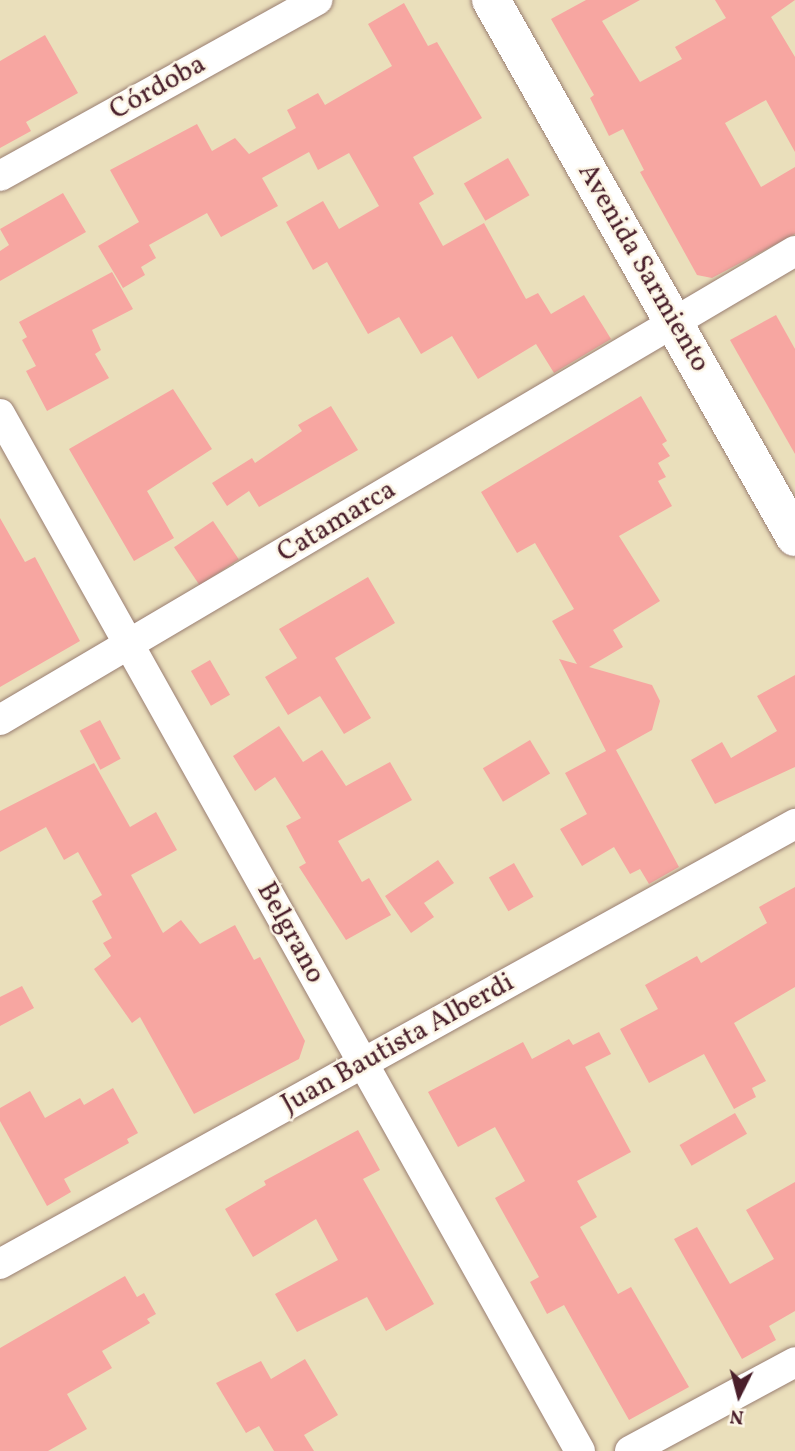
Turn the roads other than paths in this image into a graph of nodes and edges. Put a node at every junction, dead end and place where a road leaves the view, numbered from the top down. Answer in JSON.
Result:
{"nodes":[{"id":1,"x":317,"y":0,"type":"edge"},
{"id":2,"x":491,"y":0,"type":"edge"},
{"id":3,"x":0,"y":176,"type":"edge"},
{"id":4,"x":795,"y":251,"type":"edge"},
{"id":5,"x":673,"y":320,"type":"junction"},
{"id":6,"x":0,"y":414,"type":"edge"},
{"id":7,"x":795,"y":537,"type":"edge"},
{"id":8,"x":130,"y":647,"type":"junction"},
{"id":9,"x":0,"y":720,"type":"edge"},
{"id":10,"x":795,"y":824,"type":"edge"},
{"id":11,"x":363,"y":1063,"type":"junction"},
{"id":12,"x":0,"y":1264,"type":"edge"},
{"id":13,"x":795,"y":1362,"type":"edge"},
{"id":14,"x":580,"y":1451,"type":"edge"},
{"id":15,"x":630,"y":1451,"type":"edge"}],
"edges":[{"from":1,"to":3,"type":"street","name":"Córdoba"},
{"from":2,"to":5,"type":"main road","name":"Avenida Sarmiento"},
{"from":4,"to":5,"type":"street","name":"Catamarca"},
{"from":5,"to":7,"type":"main road","name":"Avenida Sarmiento"},
{"from":5,"to":8,"type":"street","name":"Catamarca"},
{"from":6,"to":8,"type":"street","name":"Belgrano"},
{"from":8,"to":9,"type":"street","name":"Catamarca"},
{"from":8,"to":11,"type":"street","name":"Belgrano"},
{"from":10,"to":11,"type":"street","name":"Juan Bautista Alberdi"},
{"from":11,"to":12,"type":"street","name":"Juan Bautista Alberdi"},
{"from":11,"to":14,"type":"street","name":"Belgrano"},
{"from":13,"to":15,"type":"street"}]}
